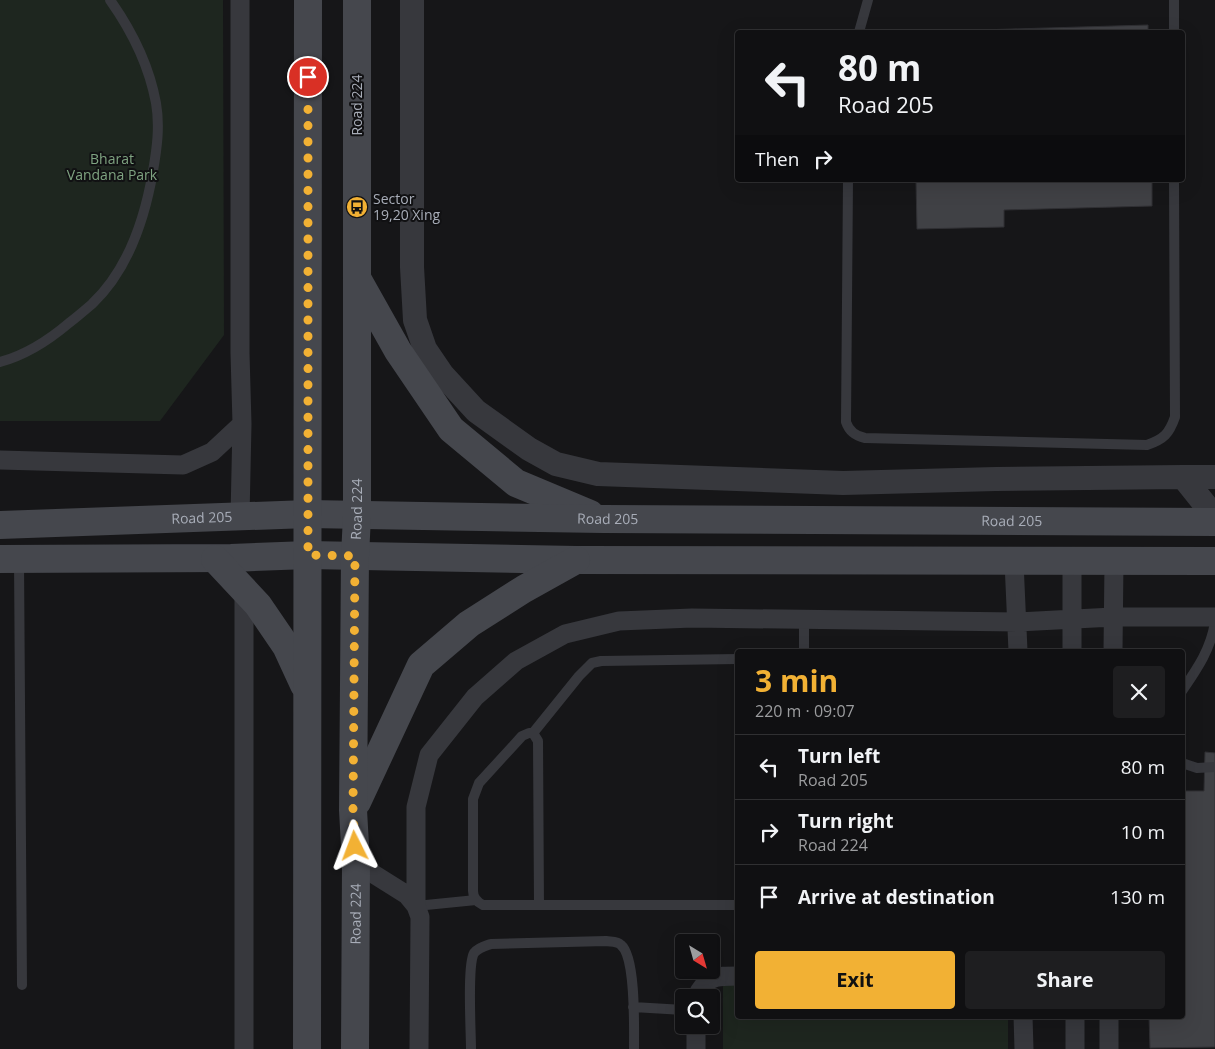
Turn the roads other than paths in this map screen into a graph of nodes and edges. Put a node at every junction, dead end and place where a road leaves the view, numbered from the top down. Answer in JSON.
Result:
{"nodes":[{"id":1,"x":110,"y":0,"type":"edge"},
{"id":2,"x":240,"y":0,"type":"edge"},
{"id":3,"x":308,"y":0,"type":"edge"},
{"id":4,"x":357,"y":0,"type":"edge"},
{"id":5,"x":412,"y":0,"type":"edge"},
{"id":6,"x":868,"y":0,"type":"edge"},
{"id":7,"x":1174,"y":0,"type":"edge"},
{"id":8,"x":860,"y":30,"type":"edge"},
{"id":9,"x":1174,"y":30,"type":"edge"},
{"id":10,"x":848,"y":182,"type":"edge"},
{"id":11,"x":1174,"y":182,"type":"edge"},
{"id":12,"x":357,"y":276,"type":"junction"},
{"id":13,"x":0,"y":362,"type":"edge"},
{"id":14,"x":242,"y":424,"type":"junction"},
{"id":15,"x":0,"y":460,"type":"edge"},
{"id":16,"x":1183,"y":477,"type":"junction"},
{"id":17,"x":1215,"y":477,"type":"edge"},
{"id":18,"x":308,"y":514,"type":"junction"},
{"id":19,"x":357,"y":516,"type":"junction"},
{"id":20,"x":240,"y":517,"type":"junction"},
{"id":21,"x":1215,"y":517,"type":"edge"},
{"id":22,"x":602,"y":519,"type":"junction"},
{"id":23,"x":1215,"y":522,"type":"edge"},
{"id":24,"x":0,"y":525,"type":"edge"},
{"id":25,"x":308,"y":555,"type":"junction"},
{"id":26,"x":355,"y":556,"type":"junction"},
{"id":27,"x":9,"y":559,"type":"edge"},
{"id":28,"x":214,"y":559,"type":"junction"},
{"id":29,"x":577,"y":560,"type":"junction"},
{"id":30,"x":1215,"y":561,"type":"edge"},
{"id":31,"x":1014,"y":562,"type":"junction"},
{"id":32,"x":1072,"y":562,"type":"junction"},
{"id":33,"x":1114,"y":562,"type":"junction"},
{"id":34,"x":244,"y":590,"type":"junction"},
{"id":35,"x":1215,"y":617,"type":"edge"},
{"id":36,"x":1113,"y":618,"type":"junction"},
{"id":37,"x":804,"y":619,"type":"junction"},
{"id":38,"x":1072,"y":620,"type":"junction"},
{"id":39,"x":1018,"y":622,"type":"junction"},
{"id":40,"x":1215,"y":622,"type":"edge"},
{"id":41,"x":804,"y":649,"type":"edge"},
{"id":42,"x":1018,"y":649,"type":"edge"},
{"id":43,"x":1072,"y":649,"type":"edge"},
{"id":44,"x":1112,"y":649,"type":"edge"},
{"id":45,"x":1210,"y":655,"type":"edge"},
{"id":46,"x":735,"y":659,"type":"edge"},
{"id":47,"x":1185,"y":687,"type":"edge"},
{"id":48,"x":308,"y":693,"type":"junction"},
{"id":49,"x":533,"y":733,"type":"junction"},
{"id":50,"x":1185,"y":764,"type":"edge"},
{"id":51,"x":1215,"y":767,"type":"edge"},
{"id":52,"x":353,"y":810,"type":"junction"},
{"id":53,"x":356,"y":863,"type":"junction"},
{"id":54,"x":476,"y":900,"type":"junction"},
{"id":55,"x":539,"y":905,"type":"junction"},
{"id":56,"x":735,"y":905,"type":"edge"},
{"id":57,"x":416,"y":906,"type":"junction"},
{"id":58,"x":735,"y":976,"type":"edge"},
{"id":59,"x":22,"y":985,"type":"dead end"},
{"id":60,"x":700,"y":989,"type":"edge"},
{"id":61,"x":633,"y":1008,"type":"junction"},
{"id":62,"x":675,"y":1010,"type":"edge"},
{"id":63,"x":1023,"y":1019,"type":"edge"},
{"id":64,"x":1075,"y":1019,"type":"edge"},
{"id":65,"x":1109,"y":1019,"type":"edge"},
{"id":66,"x":696,"y":1034,"type":"edge"},
{"id":67,"x":244,"y":1049,"type":"edge"},
{"id":68,"x":307,"y":1049,"type":"edge"},
{"id":69,"x":355,"y":1049,"type":"edge"},
{"id":70,"x":419,"y":1049,"type":"edge"},
{"id":71,"x":471,"y":1049,"type":"edge"},
{"id":72,"x":634,"y":1049,"type":"edge"},
{"id":73,"x":696,"y":1049,"type":"edge"},
{"id":74,"x":1024,"y":1049,"type":"edge"},
{"id":75,"x":1075,"y":1049,"type":"edge"},
{"id":76,"x":1109,"y":1049,"type":"edge"}],
"edges":[{"from":1,"to":13,"type":"lane"},
{"from":2,"to":14,"type":"street"},
{"from":3,"to":18,"type":"main road"},
{"from":4,"to":12,"type":"main road","name":"Road 224"},
{"from":5,"to":16,"type":"street"},
{"from":6,"to":8,"type":"lane"},
{"from":7,"to":9,"type":"lane"},
{"from":10,"to":11,"type":"lane"},
{"from":12,"to":19,"type":"main road","name":"Road 224"},
{"from":12,"to":22,"type":"main road"},
{"from":14,"to":15,"type":"street"},
{"from":14,"to":20,"type":"street"},
{"from":16,"to":17,"type":"street"},
{"from":16,"to":21,"type":"street"},
{"from":18,"to":19,"type":"main road","name":"Road 205"},
{"from":18,"to":20,"type":"main road","name":"Road 205"},
{"from":18,"to":25,"type":"main road"},
{"from":19,"to":22,"type":"main road","name":"Road 205"},
{"from":19,"to":26,"type":"main road","name":"Road 224"},
{"from":20,"to":24,"type":"main road","name":"Road 205"},
{"from":22,"to":23,"type":"main road","name":"Road 205"},
{"from":25,"to":26,"type":"main road"},
{"from":25,"to":28,"type":"main road"},
{"from":25,"to":48,"type":"main road"},
{"from":26,"to":29,"type":"main road"},
{"from":26,"to":52,"type":"main road","name":"Road 224"},
{"from":27,"to":28,"type":"main road"},
{"from":27,"to":59,"type":"lane"},
{"from":28,"to":34,"type":"main road"},
{"from":29,"to":31,"type":"main road"},
{"from":29,"to":52,"type":"main road"},
{"from":30,"to":33,"type":"main road"},
{"from":31,"to":32,"type":"main road"},
{"from":31,"to":39,"type":"street"},
{"from":32,"to":33,"type":"main road"},
{"from":32,"to":38,"type":"street"},
{"from":33,"to":36,"type":"street"},
{"from":34,"to":48,"type":"main road"},
{"from":34,"to":67,"type":"street"},
{"from":35,"to":36,"type":"street"},
{"from":36,"to":38,"type":"street"},
{"from":36,"to":44,"type":"street"},
{"from":37,"to":39,"type":"street"},
{"from":37,"to":41,"type":"lane"},
{"from":37,"to":57,"type":"street"},
{"from":38,"to":39,"type":"street"},
{"from":38,"to":43,"type":"street"},
{"from":39,"to":42,"type":"street"},
{"from":40,"to":45,"type":"lane"},
{"from":45,"to":47,"type":"lane"},
{"from":46,"to":49,"type":"lane"},
{"from":48,"to":68,"type":"main road"},
{"from":49,"to":54,"type":"lane"},
{"from":49,"to":55,"type":"lane"},
{"from":50,"to":51,"type":"lane"},
{"from":52,"to":53,"type":"main road","name":"Road 224"},
{"from":53,"to":57,"type":"street"},
{"from":53,"to":69,"type":"main road","name":"Road 224"},
{"from":54,"to":55,"type":"lane"},
{"from":54,"to":57,"type":"lane"},
{"from":55,"to":56,"type":"lane"},
{"from":57,"to":70,"type":"street"},
{"from":58,"to":60,"type":"street"},
{"from":61,"to":62,"type":"lane"},
{"from":61,"to":71,"type":"lane"},
{"from":61,"to":72,"type":"lane"},
{"from":63,"to":74,"type":"street"},
{"from":64,"to":75,"type":"street"},
{"from":65,"to":76,"type":"street"},
{"from":66,"to":73,"type":"street"}]}
